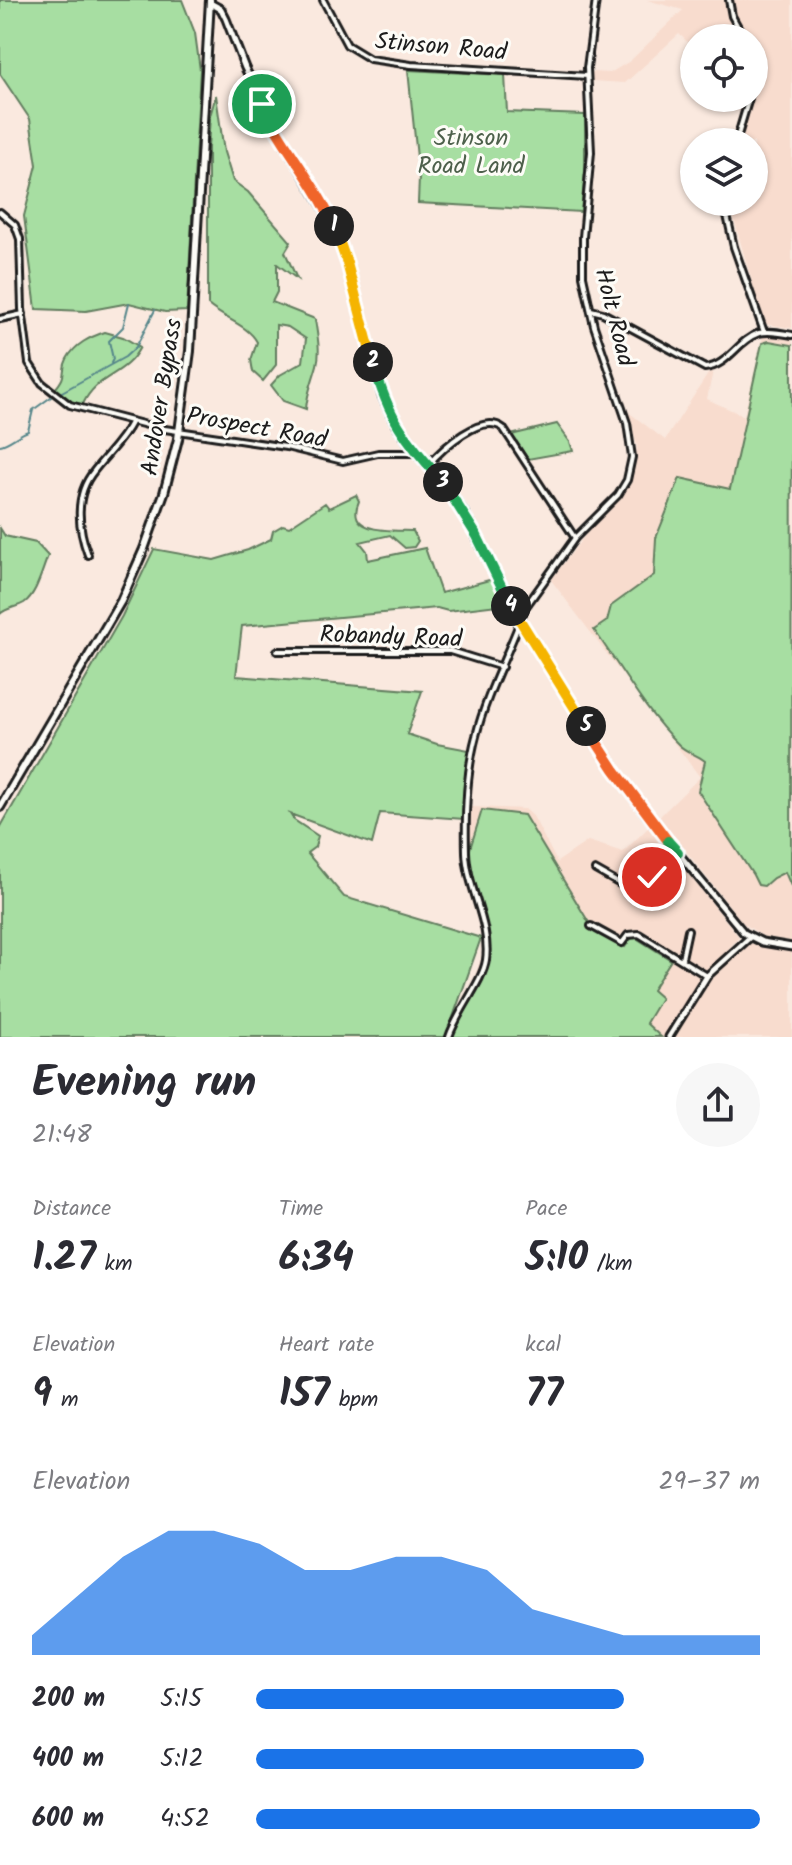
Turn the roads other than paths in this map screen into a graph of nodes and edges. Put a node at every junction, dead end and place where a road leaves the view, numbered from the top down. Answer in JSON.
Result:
{"nodes":[{"id":1,"x":323,"y":0,"type":"edge"},
{"id":2,"x":596,"y":0,"type":"edge"},
{"id":3,"x":729,"y":0,"type":"edge"},
{"id":4,"x":210,"y":2,"type":"edge"},
{"id":5,"x":736,"y":24,"type":"edge"},
{"id":6,"x":587,"y":76,"type":"junction"},
{"id":7,"x":0,"y":212,"type":"edge"},
{"id":8,"x":727,"y":216,"type":"edge"},
{"id":9,"x":591,"y":310,"type":"junction"},
{"id":10,"x":23,"y":314,"type":"junction"},
{"id":11,"x":0,"y":319,"type":"edge"},
{"id":12,"x":764,"y":332,"type":"junction"},
{"id":13,"x":792,"y":335,"type":"edge"},
{"id":14,"x":132,"y":421,"type":"junction"},
{"id":15,"x":179,"y":431,"type":"junction"},
{"id":16,"x":417,"y":453,"type":"junction"},
{"id":17,"x":428,"y":465,"type":"junction"},
{"id":18,"x":575,"y":538,"type":"junction"},
{"id":19,"x":88,"y":555,"type":"dead end"},
{"id":20,"x":527,"y":605,"type":"junction"},
{"id":21,"x":514,"y":612,"type":"junction"},
{"id":22,"x":520,"y":622,"type":"junction"},
{"id":23,"x":277,"y":651,"type":"dead end"},
{"id":24,"x":502,"y":667,"type":"junction"},
{"id":25,"x":0,"y":807,"type":"edge"},
{"id":26,"x":678,"y":852,"type":"junction"},
{"id":27,"x":595,"y":870,"type":"dead end"},
{"id":28,"x":591,"y":926,"type":"dead end"},
{"id":29,"x":688,"y":930,"type":"dead end"},
{"id":30,"x":749,"y":938,"type":"junction"},
{"id":31,"x":792,"y":947,"type":"edge"},
{"id":32,"x":682,"y":959,"type":"junction"},
{"id":33,"x":707,"y":976,"type":"junction"},
{"id":34,"x":449,"y":1037,"type":"edge"},
{"id":35,"x":669,"y":1037,"type":"edge"}],
"edges":[{"from":1,"to":6,"type":"street","name":"Stinson Road"},
{"from":2,"to":6,"type":"street","name":"Holt Road"},
{"from":3,"to":5,"type":"street"},
{"from":4,"to":15,"type":"main road","name":"Andover Bypass"},
{"from":4,"to":16,"type":"street"},
{"from":6,"to":9,"type":"street","name":"Holt Road"},
{"from":7,"to":10,"type":"street","name":"Prospect Road"},
{"from":8,"to":12,"type":"street"},
{"from":9,"to":12,"type":"street"},
{"from":9,"to":18,"type":"street","name":"Holt Road"},
{"from":10,"to":11,"type":"street"},
{"from":10,"to":14,"type":"street","name":"Prospect Road"},
{"from":12,"to":13,"type":"street"},
{"from":14,"to":15,"type":"street","name":"Prospect Road"},
{"from":14,"to":19,"type":"street"},
{"from":15,"to":16,"type":"street","name":"Prospect Road"},
{"from":15,"to":25,"type":"main road","name":"Andover Bypass"},
{"from":16,"to":17,"type":"street"},
{"from":17,"to":18,"type":"street"},
{"from":17,"to":21,"type":"street"},
{"from":18,"to":20,"type":"street","name":"Holt Road"},
{"from":20,"to":21,"type":"street","name":"Holt Road"},
{"from":20,"to":22,"type":"street","name":"Holt Road"},
{"from":21,"to":22,"type":"street"},
{"from":22,"to":24,"type":"street","name":"Holt Road"},
{"from":22,"to":26,"type":"street"},
{"from":23,"to":24,"type":"street","name":"Robandy Road"},
{"from":24,"to":34,"type":"street","name":"Holt Road"},
{"from":26,"to":27,"type":"street"},
{"from":26,"to":30,"type":"street"},
{"from":28,"to":32,"type":"street"},
{"from":29,"to":32,"type":"street"},
{"from":30,"to":31,"type":"street"},
{"from":30,"to":33,"type":"street"},
{"from":32,"to":33,"type":"street"},
{"from":33,"to":35,"type":"street"}]}
